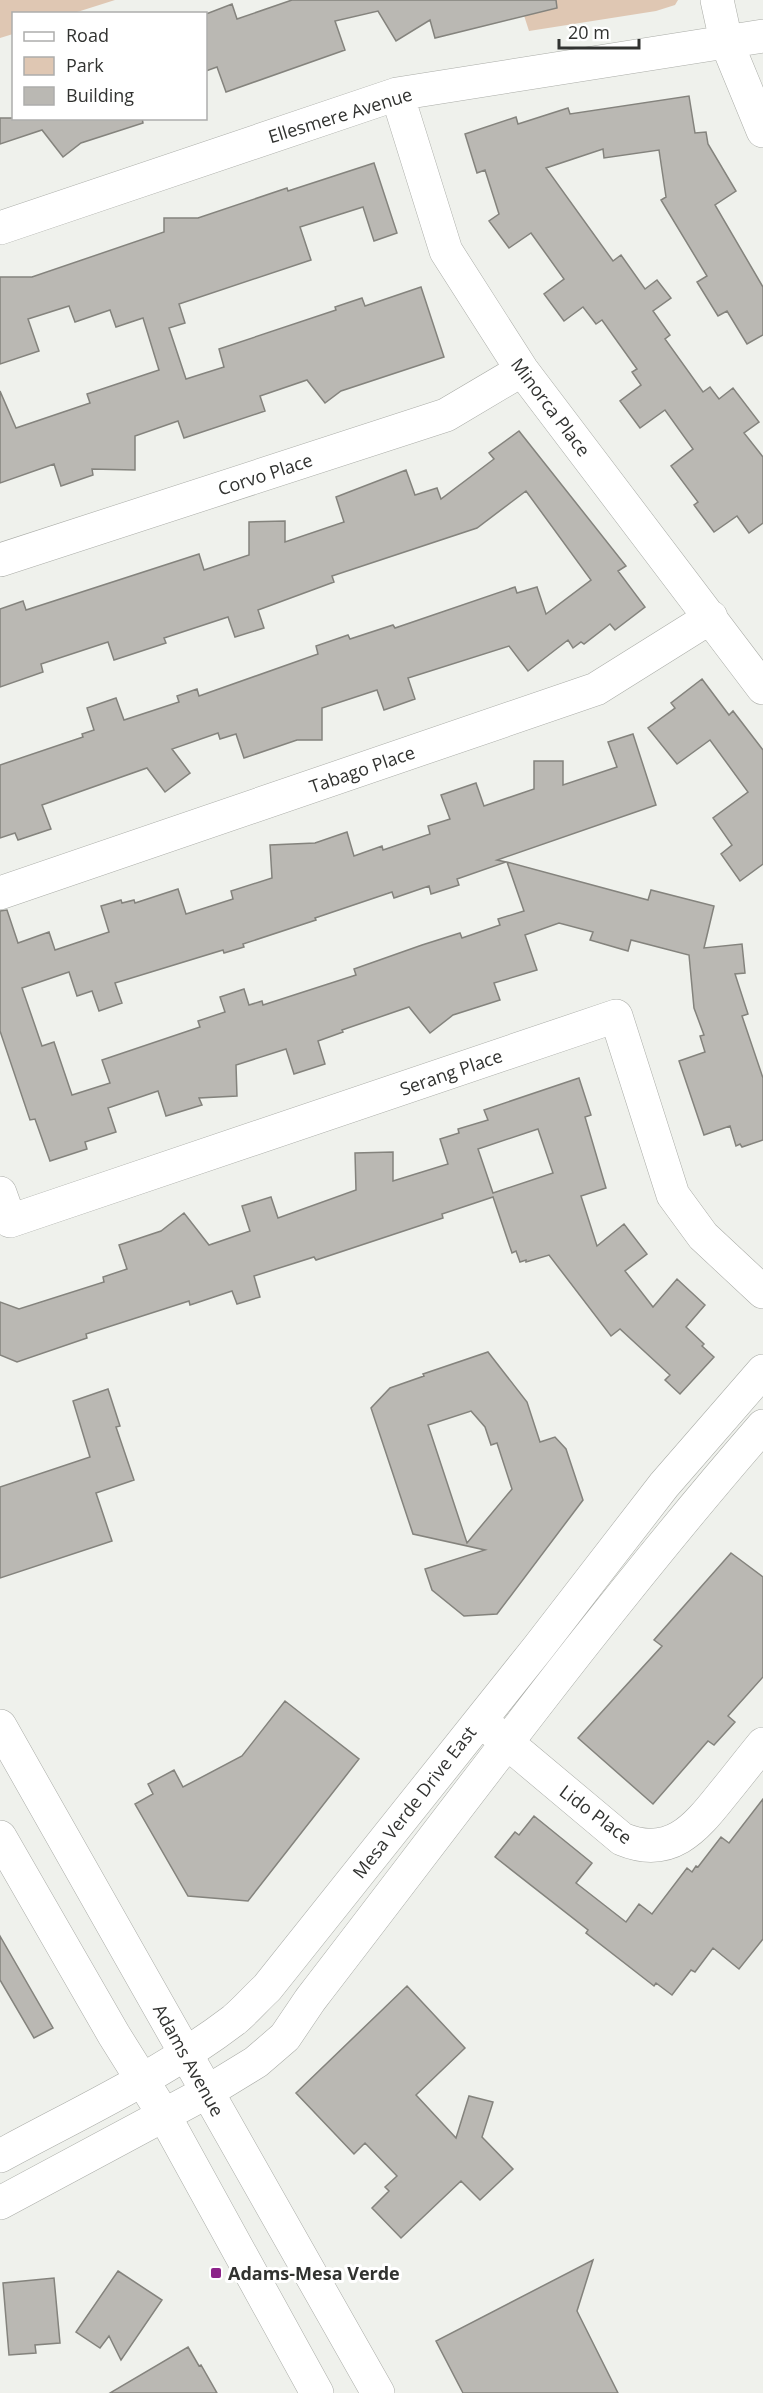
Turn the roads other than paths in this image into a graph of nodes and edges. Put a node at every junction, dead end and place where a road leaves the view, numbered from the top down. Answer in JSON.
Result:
{"nodes":[{"id":1,"x":717,"y":0,"type":"edge"},
{"id":2,"x":763,"y":36,"type":"edge"},
{"id":3,"x":726,"y":41,"type":"junction"},
{"id":4,"x":397,"y":94,"type":"junction"},
{"id":5,"x":763,"y":131,"type":"edge"},
{"id":6,"x":0,"y":228,"type":"edge"},
{"id":7,"x":522,"y":370,"type":"junction"},
{"id":8,"x":0,"y":560,"type":"edge"},
{"id":9,"x":711,"y":618,"type":"junction"},
{"id":10,"x":763,"y":688,"type":"edge"},
{"id":11,"x":0,"y":893,"type":"edge"},
{"id":12,"x":0,"y":1193,"type":"edge"},
{"id":13,"x":763,"y":1292,"type":"edge"},
{"id":14,"x":763,"y":1371,"type":"edge"},
{"id":15,"x":763,"y":1426,"type":"edge"},
{"id":16,"x":479,"y":1720,"type":"junction"},
{"id":17,"x":0,"y":1726,"type":"edge"},
{"id":18,"x":507,"y":1743,"type":"junction"},
{"id":19,"x":763,"y":1744,"type":"edge"},
{"id":20,"x":0,"y":1838,"type":"edge"},
{"id":21,"x":186,"y":2054,"type":"junction"},
{"id":22,"x":141,"y":2082,"type":"junction"},
{"id":23,"x":207,"y":2092,"type":"junction"},
{"id":24,"x":164,"y":2115,"type":"junction"},
{"id":25,"x":0,"y":2156,"type":"edge"},
{"id":26,"x":0,"y":2202,"type":"edge"},
{"id":27,"x":317,"y":2393,"type":"edge"},
{"id":28,"x":378,"y":2393,"type":"edge"}],
"edges":[{"from":1,"to":3,"type":"street"},
{"from":2,"to":3,"type":"street","name":"Ellesmere Avenue"},
{"from":3,"to":4,"type":"street","name":"Ellesmere Avenue"},
{"from":3,"to":5,"type":"street"},
{"from":4,"to":6,"type":"street","name":"Ellesmere Avenue"},
{"from":4,"to":7,"type":"street","name":"Minorca Place"},
{"from":7,"to":8,"type":"street","name":"Corvo Place"},
{"from":7,"to":9,"type":"street","name":"Minorca Place"},
{"from":9,"to":10,"type":"street","name":"Minorca Place"},
{"from":9,"to":11,"type":"street","name":"Tabago Place"},
{"from":12,"to":13,"type":"street","name":"Serang Place"},
{"from":14,"to":16,"type":"street","name":"Mesa Verde Drive East"},
{"from":15,"to":18,"type":"street","name":"Mesa Verde Drive East"},
{"from":16,"to":18,"type":"street","name":"Lido Place"},
{"from":16,"to":21,"type":"street","name":"Mesa Verde Drive East"},
{"from":17,"to":21,"type":"street","name":"Adams Avenue"},
{"from":18,"to":19,"type":"street","name":"Lido Place"},
{"from":18,"to":23,"type":"street","name":"Mesa Verde Drive East"},
{"from":20,"to":22,"type":"street"},
{"from":21,"to":22,"type":"street","name":"Mesa Verde Drive East"},
{"from":21,"to":23,"type":"street","name":"Adams Avenue"},
{"from":22,"to":24,"type":"street"},
{"from":22,"to":25,"type":"street","name":"Mesa Verde Drive East"},
{"from":23,"to":24,"type":"street","name":"Mesa Verde Drive East"},
{"from":23,"to":28,"type":"street","name":"Adams Avenue"},
{"from":24,"to":26,"type":"street","name":"Mesa Verde Drive East"},
{"from":24,"to":27,"type":"street"}]}
